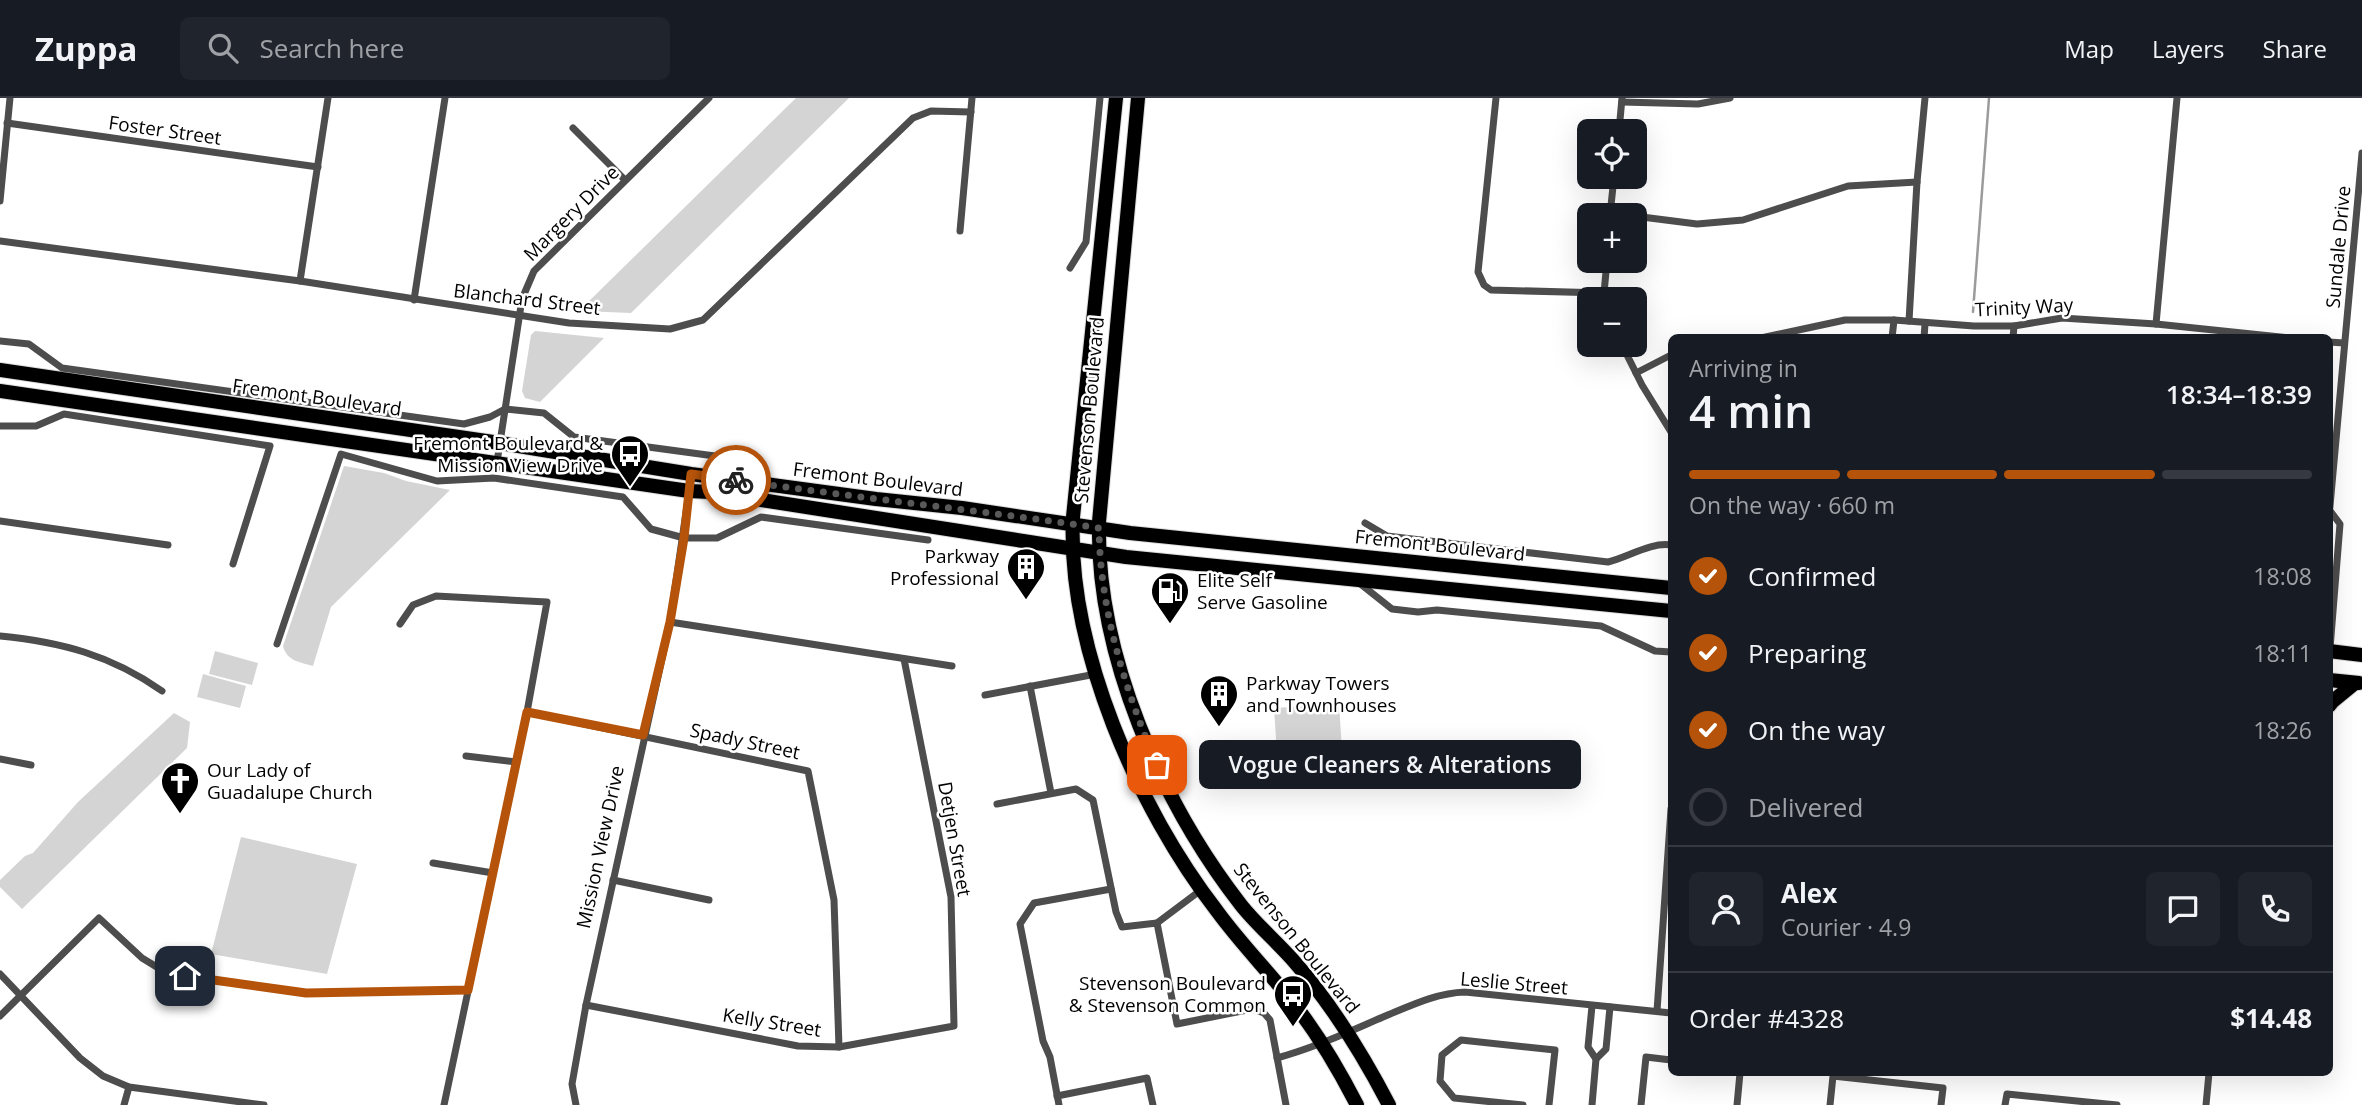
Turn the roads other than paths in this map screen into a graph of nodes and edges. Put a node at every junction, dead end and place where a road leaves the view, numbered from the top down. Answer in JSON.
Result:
{"nodes":[{"id":1,"x":10,"y":98,"type":"edge"},
{"id":2,"x":328,"y":98,"type":"edge"},
{"id":3,"x":445,"y":98,"type":"edge"},
{"id":4,"x":709,"y":98,"type":"edge"},
{"id":5,"x":972,"y":98,"type":"edge"},
{"id":6,"x":1100,"y":98,"type":"edge"},
{"id":7,"x":1116,"y":98,"type":"edge"},
{"id":8,"x":1138,"y":98,"type":"edge"},
{"id":9,"x":1496,"y":98,"type":"edge"},
{"id":10,"x":1730,"y":98,"type":"edge"},
{"id":11,"x":1924,"y":98,"type":"edge"},
{"id":12,"x":2177,"y":98,"type":"edge"},
{"id":13,"x":1622,"y":100,"type":"edge"},
{"id":14,"x":971,"y":112,"type":"junction"},
{"id":15,"x":1620,"y":119,"type":"edge"},
{"id":16,"x":7,"y":123,"type":"junction"},
{"id":17,"x":573,"y":128,"type":"dead end"},
{"id":18,"x":2362,"y":153,"type":"edge"},
{"id":19,"x":318,"y":167,"type":"junction"},
{"id":20,"x":2361,"y":178,"type":"edge"},
{"id":21,"x":625,"y":180,"type":"junction"},
{"id":22,"x":1917,"y":182,"type":"junction"},
{"id":23,"x":0,"y":201,"type":"edge"},
{"id":24,"x":1647,"y":218,"type":"edge"},
{"id":25,"x":960,"y":231,"type":"dead end"},
{"id":26,"x":2359,"y":231,"type":"edge"},
{"id":27,"x":0,"y":241,"type":"edge"},
{"id":28,"x":1070,"y":268,"type":"dead end"},
{"id":29,"x":300,"y":281,"type":"junction"},
{"id":30,"x":1577,"y":295,"type":"edge"},
{"id":31,"x":414,"y":300,"type":"junction"},
{"id":32,"x":520,"y":316,"type":"junction"},
{"id":33,"x":1894,"y":320,"type":"junction"},
{"id":34,"x":1909,"y":321,"type":"junction"},
{"id":35,"x":1925,"y":324,"type":"junction"},
{"id":36,"x":2156,"y":324,"type":"junction"},
{"id":37,"x":2014,"y":326,"type":"junction"},
{"id":38,"x":2183,"y":327,"type":"junction"},
{"id":39,"x":1780,"y":334,"type":"edge"},
{"id":40,"x":1892,"y":334,"type":"edge"},
{"id":41,"x":1924,"y":334,"type":"edge"},
{"id":42,"x":2013,"y":334,"type":"edge"},
{"id":43,"x":2182,"y":334,"type":"edge"},
{"id":44,"x":2252,"y":334,"type":"edge"},
{"id":45,"x":0,"y":341,"type":"edge"},
{"id":46,"x":2333,"y":342,"type":"edge"},
{"id":47,"x":2344,"y":343,"type":"junction"},
{"id":48,"x":1628,"y":357,"type":"edge"},
{"id":49,"x":1668,"y":357,"type":"edge"},
{"id":50,"x":0,"y":370,"type":"edge"},
{"id":51,"x":1636,"y":373,"type":"junction"},
{"id":52,"x":0,"y":391,"type":"edge"},
{"id":53,"x":505,"y":408,"type":"junction"},
{"id":54,"x":1668,"y":421,"type":"edge"},
{"id":55,"x":0,"y":426,"type":"edge"},
{"id":56,"x":500,"y":443,"type":"junction"},
{"id":57,"x":751,"y":456,"type":"dead end"},
{"id":58,"x":497,"y":462,"type":"junction"},
{"id":59,"x":691,"y":474,"type":"junction"},
{"id":60,"x":2333,"y":477,"type":"edge"},
{"id":61,"x":689,"y":491,"type":"junction"},
{"id":62,"x":2333,"y":517,"type":"edge"},
{"id":63,"x":0,"y":521,"type":"edge"},
{"id":64,"x":1365,"y":523,"type":"dead end"},
{"id":65,"x":1073,"y":524,"type":"junction"},
{"id":66,"x":1099,"y":528,"type":"junction"},
{"id":67,"x":684,"y":538,"type":"junction"},
{"id":68,"x":928,"y":540,"type":"dead end"},
{"id":69,"x":167,"y":545,"type":"dead end"},
{"id":70,"x":1668,"y":545,"type":"edge"},
{"id":71,"x":1074,"y":549,"type":"junction"},
{"id":72,"x":1100,"y":554,"type":"junction"},
{"id":73,"x":233,"y":564,"type":"dead end"},
{"id":74,"x":1355,"y":579,"type":"junction"},
{"id":75,"x":1668,"y":589,"type":"edge"},
{"id":76,"x":1668,"y":611,"type":"edge"},
{"id":77,"x":2333,"y":613,"type":"edge"},
{"id":78,"x":670,"y":622,"type":"junction"},
{"id":79,"x":400,"y":624,"type":"dead end"},
{"id":80,"x":0,"y":636,"type":"edge"},
{"id":81,"x":278,"y":644,"type":"dead end"},
{"id":82,"x":2333,"y":651,"type":"edge"},
{"id":83,"x":1668,"y":652,"type":"edge"},
{"id":84,"x":2362,"y":655,"type":"edge"},
{"id":85,"x":904,"y":659,"type":"junction"},
{"id":86,"x":952,"y":666,"type":"dead end"},
{"id":87,"x":1097,"y":674,"type":"junction"},
{"id":88,"x":2333,"y":680,"type":"edge"},
{"id":89,"x":2359,"y":683,"type":"edge"},
{"id":90,"x":1030,"y":687,"type":"junction"},
{"id":91,"x":162,"y":691,"type":"dead end"},
{"id":92,"x":985,"y":695,"type":"dead end"},
{"id":93,"x":2333,"y":701,"type":"edge"},
{"id":94,"x":527,"y":712,"type":"junction"},
{"id":95,"x":643,"y":735,"type":"junction"},
{"id":96,"x":466,"y":756,"type":"dead end"},
{"id":97,"x":0,"y":759,"type":"edge"},
{"id":98,"x":516,"y":762,"type":"junction"},
{"id":99,"x":31,"y":765,"type":"dead end"},
{"id":100,"x":1051,"y":793,"type":"junction"},
{"id":101,"x":997,"y":804,"type":"dead end"},
{"id":102,"x":1668,"y":852,"type":"edge"},
{"id":103,"x":432,"y":863,"type":"dead end"},
{"id":104,"x":493,"y":873,"type":"junction"},
{"id":105,"x":613,"y":880,"type":"junction"},
{"id":106,"x":1111,"y":888,"type":"junction"},
{"id":107,"x":1201,"y":890,"type":"junction"},
{"id":108,"x":709,"y":900,"type":"dead end"},
{"id":109,"x":1157,"y":923,"type":"junction"},
{"id":110,"x":0,"y":974,"type":"edge"},
{"id":111,"x":468,"y":990,"type":"junction"},
{"id":112,"x":21,"y":996,"type":"junction"},
{"id":113,"x":586,"y":1004,"type":"junction"},
{"id":114,"x":1592,"y":1006,"type":"junction"},
{"id":115,"x":1610,"y":1007,"type":"junction"},
{"id":116,"x":1657,"y":1011,"type":"junction"},
{"id":117,"x":1668,"y":1013,"type":"edge"},
{"id":118,"x":0,"y":1016,"type":"edge"},
{"id":119,"x":954,"y":1026,"type":"joint"},
{"id":120,"x":1349,"y":1032,"type":"junction"},
{"id":121,"x":1322,"y":1044,"type":"junction"},
{"id":122,"x":839,"y":1047,"type":"junction"},
{"id":123,"x":1277,"y":1058,"type":"junction"},
{"id":124,"x":1596,"y":1059,"type":"junction"},
{"id":125,"x":1668,"y":1060,"type":"edge"},
{"id":126,"x":1740,"y":1076,"type":"edge"},
{"id":127,"x":2209,"y":1076,"type":"edge"},
{"id":128,"x":129,"y":1087,"type":"junction"},
{"id":129,"x":1057,"y":1096,"type":"junction"},
{"id":130,"x":1492,"y":1103,"type":"edge"},
{"id":131,"x":244,"y":1104,"type":"edge"},
{"id":132,"x":124,"y":1105,"type":"edge"},
{"id":133,"x":264,"y":1105,"type":"edge"},
{"id":134,"x":444,"y":1105,"type":"edge"},
{"id":135,"x":576,"y":1105,"type":"edge"},
{"id":136,"x":1059,"y":1105,"type":"edge"},
{"id":137,"x":1153,"y":1105,"type":"edge"},
{"id":138,"x":1286,"y":1105,"type":"edge"},
{"id":139,"x":1357,"y":1105,"type":"edge"},
{"id":140,"x":1389,"y":1105,"type":"edge"},
{"id":141,"x":1524,"y":1105,"type":"edge"},
{"id":142,"x":1549,"y":1105,"type":"edge"},
{"id":143,"x":1592,"y":1105,"type":"edge"},
{"id":144,"x":1641,"y":1105,"type":"edge"},
{"id":145,"x":1737,"y":1105,"type":"edge"},
{"id":146,"x":1830,"y":1105,"type":"edge"},
{"id":147,"x":1941,"y":1105,"type":"edge"},
{"id":148,"x":2005,"y":1105,"type":"edge"},
{"id":149,"x":2118,"y":1105,"type":"edge"},
{"id":150,"x":2206,"y":1105,"type":"edge"}],
"edges":[{"from":1,"to":16,"type":"street"},
{"from":2,"to":19,"type":"street"},
{"from":3,"to":31,"type":"street"},
{"from":4,"to":21,"type":"street","name":"Margery Drive"},
{"from":5,"to":14,"type":"street"},
{"from":6,"to":28,"type":"street"},
{"from":7,"to":65,"type":"main road","name":"Stevenson Boulevard"},
{"from":8,"to":66,"type":"main road","name":"Stevenson Boulevard"},
{"from":9,"to":30,"type":"street"},
{"from":10,"to":13,"type":"street"},
{"from":11,"to":22,"type":"street"},
{"from":12,"to":36,"type":"street"},
{"from":13,"to":15,"type":"street"},
{"from":14,"to":25,"type":"street"},
{"from":14,"to":32,"type":"street","name":"Blanchard Street"},
{"from":16,"to":19,"type":"street","name":"Foster Street"},
{"from":16,"to":23,"type":"street"},
{"from":17,"to":21,"type":"street"},
{"from":18,"to":20,"type":"street","name":"Sundale Drive"},
{"from":19,"to":29,"type":"street"},
{"from":20,"to":26,"type":"street","name":"Sundale Drive"},
{"from":21,"to":32,"type":"street","name":"Margery Drive"},
{"from":22,"to":24,"type":"street"},
{"from":22,"to":34,"type":"street"},
{"from":26,"to":47,"type":"street","name":"Sundale Drive"},
{"from":27,"to":29,"type":"street","name":"Blanchard Street"},
{"from":29,"to":31,"type":"street","name":"Blanchard Street"},
{"from":31,"to":32,"type":"street","name":"Blanchard Street"},
{"from":32,"to":53,"type":"street","name":"Margery Drive"},
{"from":33,"to":34,"type":"street","name":"Trinity Way"},
{"from":33,"to":39,"type":"street","name":"Trinity Way"},
{"from":33,"to":40,"type":"street"},
{"from":34,"to":35,"type":"street","name":"Trinity Way"},
{"from":35,"to":37,"type":"street","name":"Trinity Way"},
{"from":35,"to":41,"type":"street"},
{"from":36,"to":37,"type":"street","name":"Trinity Way"},
{"from":36,"to":38,"type":"street","name":"Trinity Way"},
{"from":37,"to":42,"type":"street"},
{"from":38,"to":43,"type":"street"},
{"from":38,"to":44,"type":"street","name":"Trinity Way"},
{"from":45,"to":53,"type":"street","name":"Fremont Boulevard"},
{"from":46,"to":47,"type":"street"},
{"from":47,"to":60,"type":"street","name":"Sundale Drive"},
{"from":48,"to":51,"type":"street"},
{"from":49,"to":51,"type":"street"},
{"from":50,"to":56,"type":"main road","name":"Fremont Boulevard"},
{"from":51,"to":54,"type":"street"},
{"from":52,"to":58,"type":"main road","name":"Fremont Boulevard"},
{"from":53,"to":56,"type":"street","name":"Margery Drive"},
{"from":53,"to":57,"type":"street"},
{"from":55,"to":73,"type":"street"},
{"from":56,"to":58,"type":"street","name":"Margery Drive"},
{"from":56,"to":59,"type":"main road","name":"Fremont Boulevard"},
{"from":58,"to":61,"type":"main road","name":"Fremont Boulevard"},
{"from":59,"to":61,"type":"main road","name":"Mission View Drive"},
{"from":59,"to":65,"type":"main road","name":"Fremont Boulevard"},
{"from":61,"to":67,"type":"street","name":"Mission View Drive"},
{"from":61,"to":71,"type":"main road","name":"Fremont Boulevard"},
{"from":62,"to":77,"type":"street","name":"Sundale Drive"},
{"from":63,"to":69,"type":"street"},
{"from":64,"to":70,"type":"street","name":"Fremont Boulevard"},
{"from":65,"to":66,"type":"main road","name":"Fremont Boulevard"},
{"from":65,"to":71,"type":"main road","name":"Stevenson Boulevard"},
{"from":66,"to":72,"type":"main road","name":"Stevenson Boulevard"},
{"from":66,"to":75,"type":"main road","name":"Fremont Boulevard"},
{"from":67,"to":68,"type":"street"},
{"from":67,"to":78,"type":"street","name":"Mission View Drive"},
{"from":67,"to":81,"type":"street"},
{"from":71,"to":72,"type":"main road","name":"Fremont Boulevard"},
{"from":71,"to":87,"type":"main road","name":"Stevenson Boulevard"},
{"from":72,"to":74,"type":"main road","name":"Fremont Boulevard"},
{"from":72,"to":120,"type":"main road","name":"Stevenson Boulevard"},
{"from":74,"to":76,"type":"main road","name":"Fremont Boulevard"},
{"from":74,"to":83,"type":"street"},
{"from":78,"to":85,"type":"street"},
{"from":78,"to":95,"type":"street","name":"Mission View Drive"},
{"from":79,"to":94,"type":"street"},
{"from":80,"to":91,"type":"street"},
{"from":82,"to":84,"type":"main road"},
{"from":85,"to":86,"type":"street"},
{"from":85,"to":119,"type":"street","name":"Detjen Street"},
{"from":87,"to":90,"type":"street"},
{"from":87,"to":107,"type":"main road","name":"Stevenson Boulevard"},
{"from":88,"to":89,"type":"main road"},
{"from":89,"to":93,"type":"main road"},
{"from":90,"to":92,"type":"street"},
{"from":90,"to":100,"type":"street"},
{"from":94,"to":95,"type":"street","name":"Spady Street"},
{"from":94,"to":98,"type":"street"},
{"from":95,"to":105,"type":"street","name":"Mission View Drive"},
{"from":95,"to":122,"type":"street","name":"Spady Street"},
{"from":96,"to":98,"type":"street"},
{"from":97,"to":99,"type":"street"},
{"from":98,"to":104,"type":"street"},
{"from":100,"to":101,"type":"street"},
{"from":100,"to":106,"type":"street"},
{"from":102,"to":116,"type":"street"},
{"from":103,"to":104,"type":"street"},
{"from":104,"to":111,"type":"street"},
{"from":105,"to":108,"type":"street"},
{"from":105,"to":113,"type":"street","name":"Mission View Drive"},
{"from":106,"to":109,"type":"street"},
{"from":106,"to":129,"type":"street"},
{"from":107,"to":109,"type":"street"},
{"from":107,"to":121,"type":"main road","name":"Stevenson Boulevard"},
{"from":109,"to":123,"type":"street"},
{"from":110,"to":112,"type":"street"},
{"from":111,"to":112,"type":"street"},
{"from":111,"to":134,"type":"street"},
{"from":112,"to":118,"type":"street"},
{"from":112,"to":128,"type":"street"},
{"from":113,"to":122,"type":"street","name":"Kelly Street"},
{"from":113,"to":135,"type":"street","name":"Mission View Drive"},
{"from":114,"to":115,"type":"street","name":"Leslie Street"},
{"from":114,"to":120,"type":"street","name":"Leslie Street"},
{"from":114,"to":124,"type":"street"},
{"from":115,"to":116,"type":"street","name":"Leslie Street"},
{"from":115,"to":124,"type":"street"},
{"from":116,"to":117,"type":"street","name":"Leslie Street"},
{"from":119,"to":122,"type":"street","name":"Kelly Street"},
{"from":120,"to":121,"type":"street","name":"Leslie Street"},
{"from":120,"to":140,"type":"main road","name":"Stevenson Boulevard"},
{"from":121,"to":123,"type":"street","name":"Leslie Street"},
{"from":121,"to":139,"type":"main road","name":"Stevenson Boulevard"},
{"from":123,"to":138,"type":"street"},
{"from":124,"to":143,"type":"street"},
{"from":125,"to":144,"type":"street"},
{"from":126,"to":145,"type":"street"},
{"from":127,"to":150,"type":"street"},
{"from":128,"to":131,"type":"street"},
{"from":128,"to":132,"type":"street"},
{"from":129,"to":136,"type":"street"},
{"from":129,"to":137,"type":"street"},
{"from":130,"to":141,"type":"street"},
{"from":130,"to":142,"type":"street"},
{"from":131,"to":133,"type":"street"},
{"from":146,"to":147,"type":"street"},
{"from":148,"to":149,"type":"street"}]}
